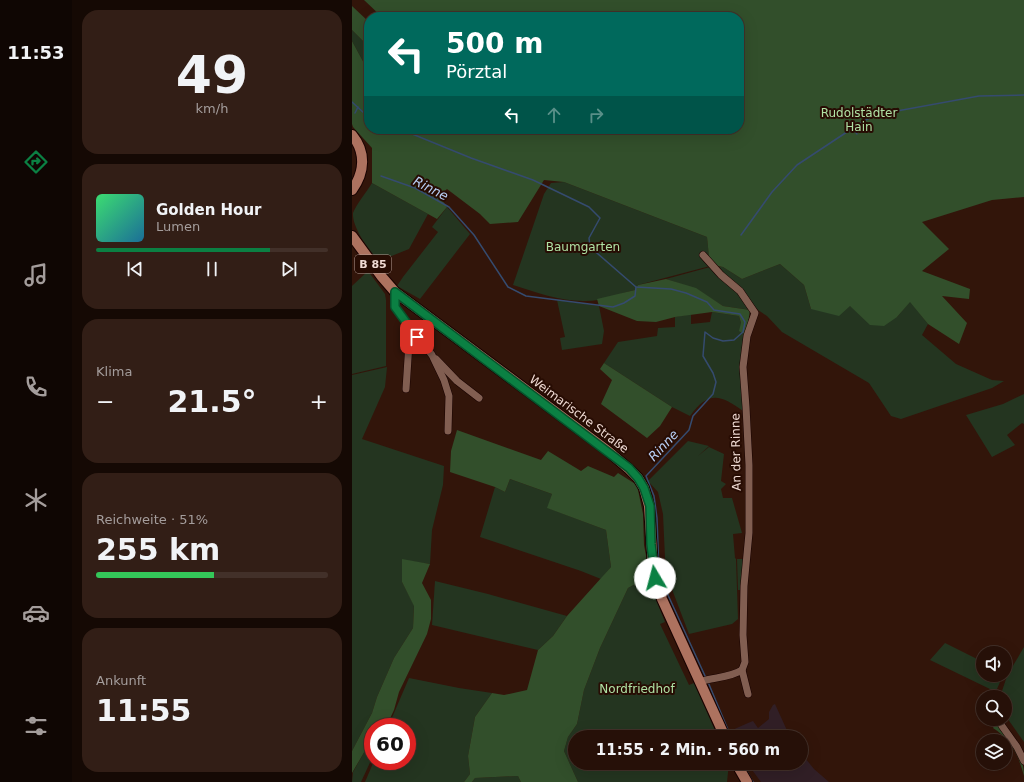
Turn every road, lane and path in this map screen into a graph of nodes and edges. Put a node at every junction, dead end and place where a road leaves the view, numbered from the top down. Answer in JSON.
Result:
{"nodes":[{"id":1,"x":352,"y":135,"type":"edge"},
{"id":2,"x":352,"y":190,"type":"edge"},
{"id":3,"x":352,"y":236,"type":"edge"},
{"id":4,"x":703,"y":256,"type":"dead end"},
{"id":5,"x":395,"y":292,"type":"junction"},
{"id":6,"x":410,"y":328,"type":"junction"},
{"id":7,"x":432,"y":355,"type":"junction"},
{"id":8,"x":406,"y":389,"type":"dead end"},
{"id":9,"x":479,"y":398,"type":"dead end"},
{"id":10,"x":448,"y":431,"type":"dead end"},
{"id":11,"x":742,"y":670,"type":"junction"},
{"id":12,"x":704,"y":680,"type":"junction"},
{"id":13,"x":748,"y":694,"type":"dead end"},
{"id":14,"x":1002,"y":726,"type":"edge"},
{"id":15,"x":722,"y":730,"type":"edge"},
{"id":16,"x":1024,"y":761,"type":"edge"},
{"id":17,"x":740,"y":770,"type":"edge"},
{"id":18,"x":746,"y":782,"type":"edge"}],
"edges":[{"from":1,"to":2,"type":"main road"},
{"from":3,"to":5,"type":"main road","name":"Weimarische Straße","number":"B 85"},
{"from":4,"to":11,"type":"street","name":"An der Rinne"},
{"from":5,"to":6,"type":"street"},
{"from":5,"to":12,"type":"main road","name":"Weimarische Straße","number":"B 85"},
{"from":6,"to":7,"type":"street"},
{"from":6,"to":8,"type":"street"},
{"from":7,"to":9,"type":"street"},
{"from":7,"to":10,"type":"street"},
{"from":11,"to":12,"type":"street"},
{"from":11,"to":13,"type":"street","name":"An der Rinne"},
{"from":12,"to":15,"type":"main road","name":"Weimarische Straße","number":"B 85"},
{"from":14,"to":16,"type":"street"},
{"from":17,"to":18,"type":"main road"}]}
